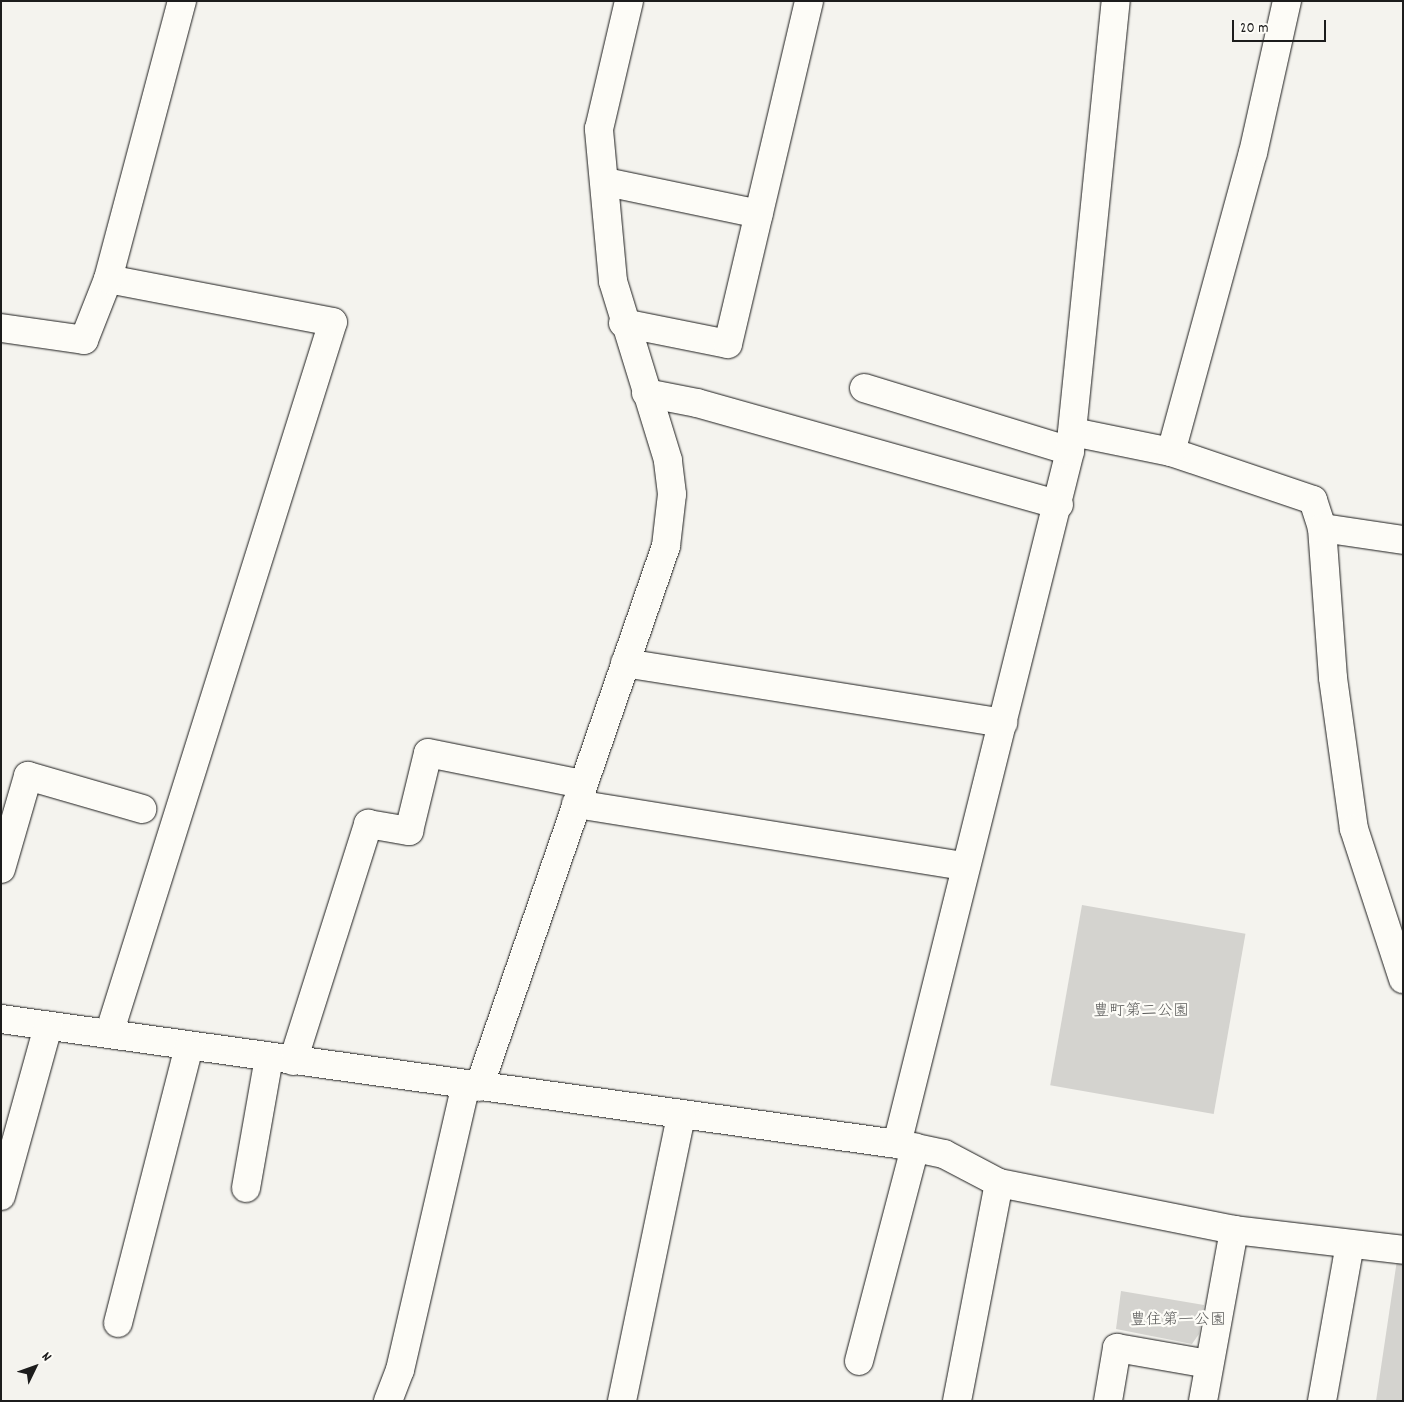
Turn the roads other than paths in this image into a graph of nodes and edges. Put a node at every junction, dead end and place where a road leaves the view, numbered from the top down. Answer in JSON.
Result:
{"nodes":[{"id":1,"x":182,"y":1,"type":"edge"},
{"id":2,"x":629,"y":1,"type":"edge"},
{"id":3,"x":810,"y":1,"type":"edge"},
{"id":4,"x":1116,"y":1,"type":"edge"},
{"id":5,"x":1287,"y":1,"type":"edge"},
{"id":6,"x":606,"y":182,"type":"junction"},
{"id":7,"x":759,"y":214,"type":"junction"},
{"id":8,"x":108,"y":278,"type":"junction"},
{"id":9,"x":623,"y":323,"type":"junction"},
{"id":10,"x":1,"y":328,"type":"edge"},
{"id":11,"x":864,"y":388,"type":"dead end"},
{"id":12,"x":646,"y":393,"type":"junction"},
{"id":13,"x":1071,"y":441,"type":"junction"},
{"id":14,"x":1171,"y":452,"type":"junction"},
{"id":15,"x":1059,"y":505,"type":"junction"},
{"id":16,"x":1322,"y":528,"type":"junction"},
{"id":17,"x":1403,"y":540,"type":"edge"},
{"id":18,"x":625,"y":663,"type":"junction"},
{"id":19,"x":1003,"y":723,"type":"junction"},
{"id":20,"x":579,"y":794,"type":"junction"},
{"id":21,"x":142,"y":809,"type":"dead end"},
{"id":22,"x":965,"y":866,"type":"junction"},
{"id":23,"x":1,"y":869,"type":"edge"},
{"id":24,"x":1403,"y":979,"type":"edge"},
{"id":25,"x":1,"y":1019,"type":"edge"},
{"id":26,"x":48,"y":1026,"type":"junction"},
{"id":27,"x":109,"y":1034,"type":"junction"},
{"id":28,"x":189,"y":1046,"type":"junction"},
{"id":29,"x":281,"y":1059,"type":"junction"},
{"id":30,"x":472,"y":1086,"type":"junction"},
{"id":31,"x":681,"y":1116,"type":"junction"},
{"id":32,"x":906,"y":1146,"type":"junction"},
{"id":33,"x":999,"y":1183,"type":"junction"},
{"id":34,"x":246,"y":1188,"type":"dead end"},
{"id":35,"x":1,"y":1196,"type":"edge"},
{"id":36,"x":1234,"y":1230,"type":"junction"},
{"id":37,"x":1350,"y":1244,"type":"junction"},
{"id":38,"x":1403,"y":1250,"type":"edge"},
{"id":39,"x":118,"y":1322,"type":"dead end"},
{"id":40,"x":859,"y":1361,"type":"dead end"},
{"id":41,"x":1209,"y":1364,"type":"junction"},
{"id":42,"x":388,"y":1401,"type":"edge"},
{"id":43,"x":622,"y":1401,"type":"edge"},
{"id":44,"x":957,"y":1401,"type":"edge"},
{"id":45,"x":1108,"y":1401,"type":"edge"},
{"id":46,"x":1203,"y":1401,"type":"edge"},
{"id":47,"x":1322,"y":1401,"type":"edge"}],
"edges":[{"from":1,"to":8,"type":"street"},
{"from":2,"to":6,"type":"street"},
{"from":3,"to":7,"type":"street"},
{"from":4,"to":13,"type":"street"},
{"from":5,"to":14,"type":"street"},
{"from":6,"to":7,"type":"street"},
{"from":6,"to":9,"type":"street"},
{"from":7,"to":9,"type":"street"},
{"from":8,"to":10,"type":"street"},
{"from":8,"to":27,"type":"street"},
{"from":9,"to":12,"type":"street"},
{"from":11,"to":13,"type":"street"},
{"from":12,"to":15,"type":"street"},
{"from":12,"to":18,"type":"street"},
{"from":13,"to":14,"type":"street"},
{"from":13,"to":15,"type":"street"},
{"from":14,"to":16,"type":"street"},
{"from":15,"to":19,"type":"street"},
{"from":16,"to":17,"type":"street"},
{"from":16,"to":24,"type":"street"},
{"from":18,"to":19,"type":"street"},
{"from":18,"to":20,"type":"street"},
{"from":19,"to":22,"type":"street"},
{"from":20,"to":22,"type":"street"},
{"from":20,"to":29,"type":"street"},
{"from":20,"to":30,"type":"street"},
{"from":21,"to":23,"type":"street"},
{"from":22,"to":32,"type":"street"},
{"from":25,"to":26,"type":"street"},
{"from":26,"to":27,"type":"street"},
{"from":26,"to":35,"type":"street"},
{"from":27,"to":28,"type":"street"},
{"from":28,"to":29,"type":"street"},
{"from":28,"to":39,"type":"street"},
{"from":29,"to":30,"type":"street"},
{"from":29,"to":34,"type":"street"},
{"from":30,"to":31,"type":"street"},
{"from":30,"to":42,"type":"street"},
{"from":31,"to":32,"type":"street"},
{"from":31,"to":43,"type":"street"},
{"from":32,"to":33,"type":"street"},
{"from":32,"to":40,"type":"street"},
{"from":33,"to":36,"type":"street"},
{"from":33,"to":44,"type":"street"},
{"from":36,"to":37,"type":"street"},
{"from":36,"to":41,"type":"street"},
{"from":37,"to":38,"type":"street"},
{"from":37,"to":47,"type":"street"},
{"from":41,"to":45,"type":"street"},
{"from":41,"to":46,"type":"street"}]}
